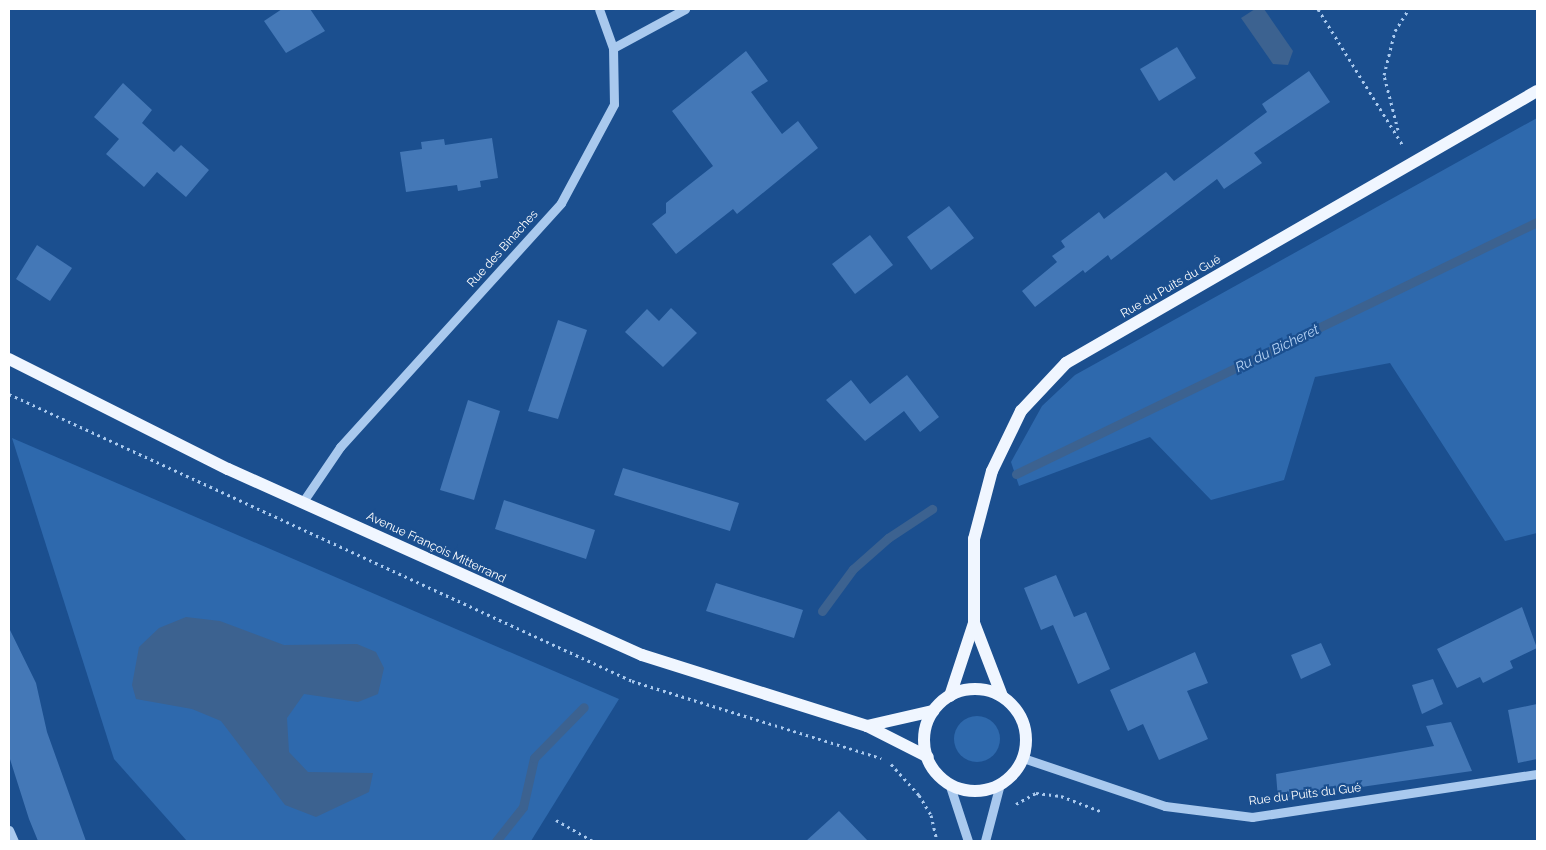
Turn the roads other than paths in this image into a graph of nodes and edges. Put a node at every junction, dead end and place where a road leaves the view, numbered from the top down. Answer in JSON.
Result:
{"nodes":[{"id":1,"x":599,"y":9,"type":"edge"},
{"id":2,"x":685,"y":9,"type":"edge"},
{"id":3,"x":612,"y":48,"type":"junction"},
{"id":4,"x":1537,"y":91,"type":"edge"},
{"id":5,"x":9,"y":359,"type":"edge"},
{"id":6,"x":302,"y":502,"type":"junction"},
{"id":7,"x":974,"y":623,"type":"junction"},
{"id":8,"x":950,"y":696,"type":"junction"},
{"id":9,"x":1002,"y":696,"type":"junction"},
{"id":10,"x":933,"y":711,"type":"junction"},
{"id":11,"x":867,"y":726,"type":"junction"},
{"id":12,"x":928,"y":757,"type":"junction"},
{"id":13,"x":1023,"y":758,"type":"junction"},
{"id":14,"x":1537,"y":774,"type":"edge"},
{"id":15,"x":949,"y":783,"type":"junction"},
{"id":16,"x":1000,"y":784,"type":"junction"},
{"id":17,"x":9,"y":830,"type":"edge"},
{"id":18,"x":14,"y":841,"type":"edge"},
{"id":19,"x":968,"y":841,"type":"edge"},
{"id":20,"x":985,"y":841,"type":"edge"}],
"edges":[{"from":1,"to":3,"type":"street","name":"Rue des Binaches"},
{"from":2,"to":3,"type":"street"},
{"from":3,"to":6,"type":"street","name":"Rue des Binaches"},
{"from":4,"to":7,"type":"main road","name":"Rue du Puits du Gué"},
{"from":5,"to":6,"type":"main road","name":"Avenue François Mitterrand"},
{"from":6,"to":11,"type":"main road","name":"Avenue François Mitterrand"},
{"from":7,"to":8,"type":"main road","name":"Rue du Puits du Gué"},
{"from":7,"to":9,"type":"main road","name":"Rue du Puits du Gué"},
{"from":8,"to":9,"type":"main road"},
{"from":8,"to":10,"type":"main road"},
{"from":9,"to":13,"type":"main road"},
{"from":10,"to":11,"type":"main road"},
{"from":10,"to":12,"type":"main road"},
{"from":11,"to":12,"type":"main road","name":"Avenue François Mitterrand"},
{"from":12,"to":15,"type":"main road"},
{"from":13,"to":14,"type":"street","name":"Rue du Puits du Gué"},
{"from":13,"to":16,"type":"main road"},
{"from":15,"to":16,"type":"main road"},
{"from":15,"to":19,"type":"street"},
{"from":16,"to":20,"type":"street"},
{"from":17,"to":18,"type":"street"}]}
